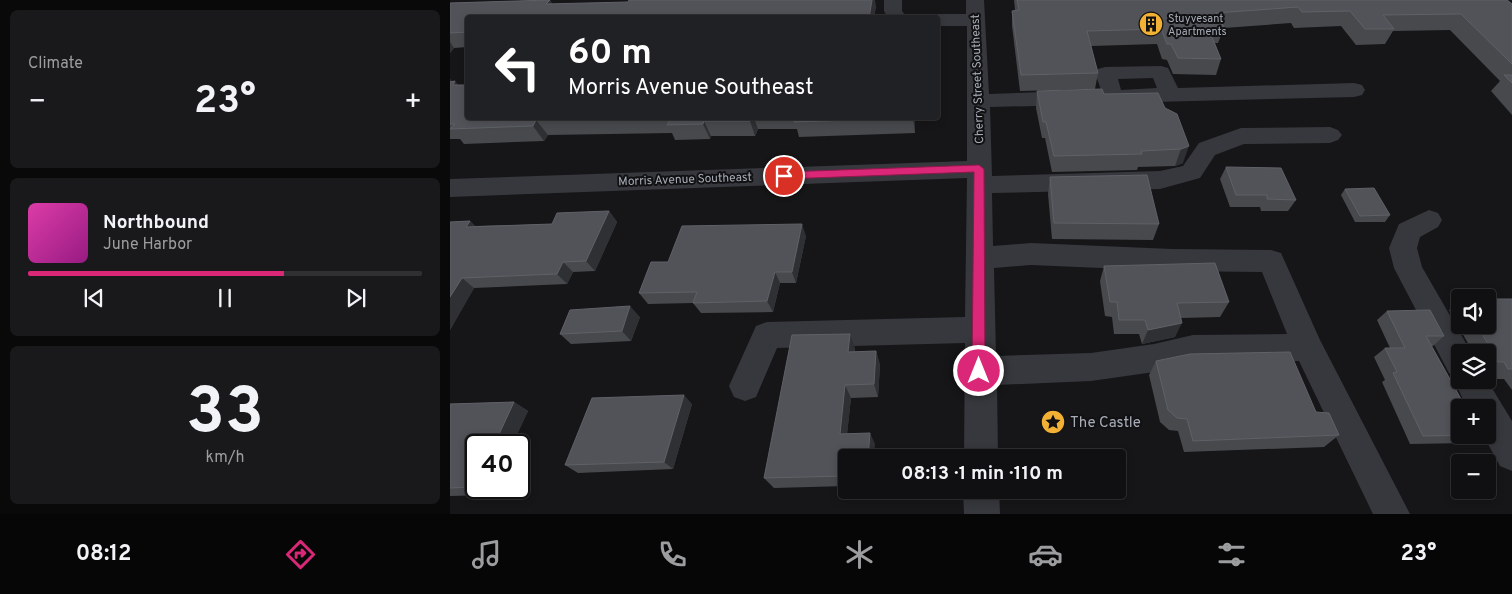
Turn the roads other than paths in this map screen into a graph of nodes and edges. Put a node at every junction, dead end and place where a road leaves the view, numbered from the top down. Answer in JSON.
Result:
{"nodes":[{"id":1,"x":894,"y":0,"type":"edge"},
{"id":2,"x":975,"y":10,"type":"edge"},
{"id":3,"x":896,"y":15,"type":"edge"},
{"id":4,"x":940,"y":19,"type":"edge"},
{"id":5,"x":1354,"y":90,"type":"dead end"},
{"id":6,"x":979,"y":101,"type":"junction"},
{"id":7,"x":1330,"y":135,"type":"dead end"},
{"id":8,"x":979,"y":177,"type":"junction"},
{"id":9,"x":450,"y":188,"type":"edge"},
{"id":10,"x":1429,"y":220,"type":"dead end"},
{"id":11,"x":980,"y":258,"type":"junction"},
{"id":12,"x":979,"y":330,"type":"junction"},
{"id":13,"x":1451,"y":347,"type":"edge"},
{"id":14,"x":1308,"y":348,"type":"junction"},
{"id":15,"x":979,"y":371,"type":"junction"},
{"id":16,"x":745,"y":386,"type":"dead end"},
{"id":17,"x":1496,"y":425,"type":"edge"},
{"id":18,"x":981,"y":449,"type":"edge"},
{"id":19,"x":1512,"y":454,"type":"edge"},
{"id":20,"x":981,"y":499,"type":"edge"},
{"id":21,"x":982,"y":514,"type":"edge"},
{"id":22,"x":1392,"y":514,"type":"edge"}],
"edges":[{"from":1,"to":3,"type":"street"},
{"from":2,"to":4,"type":"street"},
{"from":2,"to":6,"type":"street","name":"Cherry Street Southeast"},
{"from":5,"to":6,"type":"street"},
{"from":6,"to":8,"type":"street","name":"Cherry Street Southeast"},
{"from":7,"to":8,"type":"street","name":"Morris Avenue Southeast"},
{"from":8,"to":9,"type":"street","name":"Morris Avenue Southeast"},
{"from":8,"to":11,"type":"street","name":"Cherry Street Southeast"},
{"from":10,"to":13,"type":"street"},
{"from":11,"to":12,"type":"street","name":"Cherry Street Southeast"},
{"from":11,"to":14,"type":"street"},
{"from":12,"to":15,"type":"street","name":"Cherry Street Southeast"},
{"from":12,"to":16,"type":"street"},
{"from":14,"to":15,"type":"street"},
{"from":14,"to":22,"type":"street"},
{"from":15,"to":18,"type":"street","name":"Cherry Street Southeast"},
{"from":17,"to":19,"type":"street"},
{"from":20,"to":21,"type":"street"}]}
